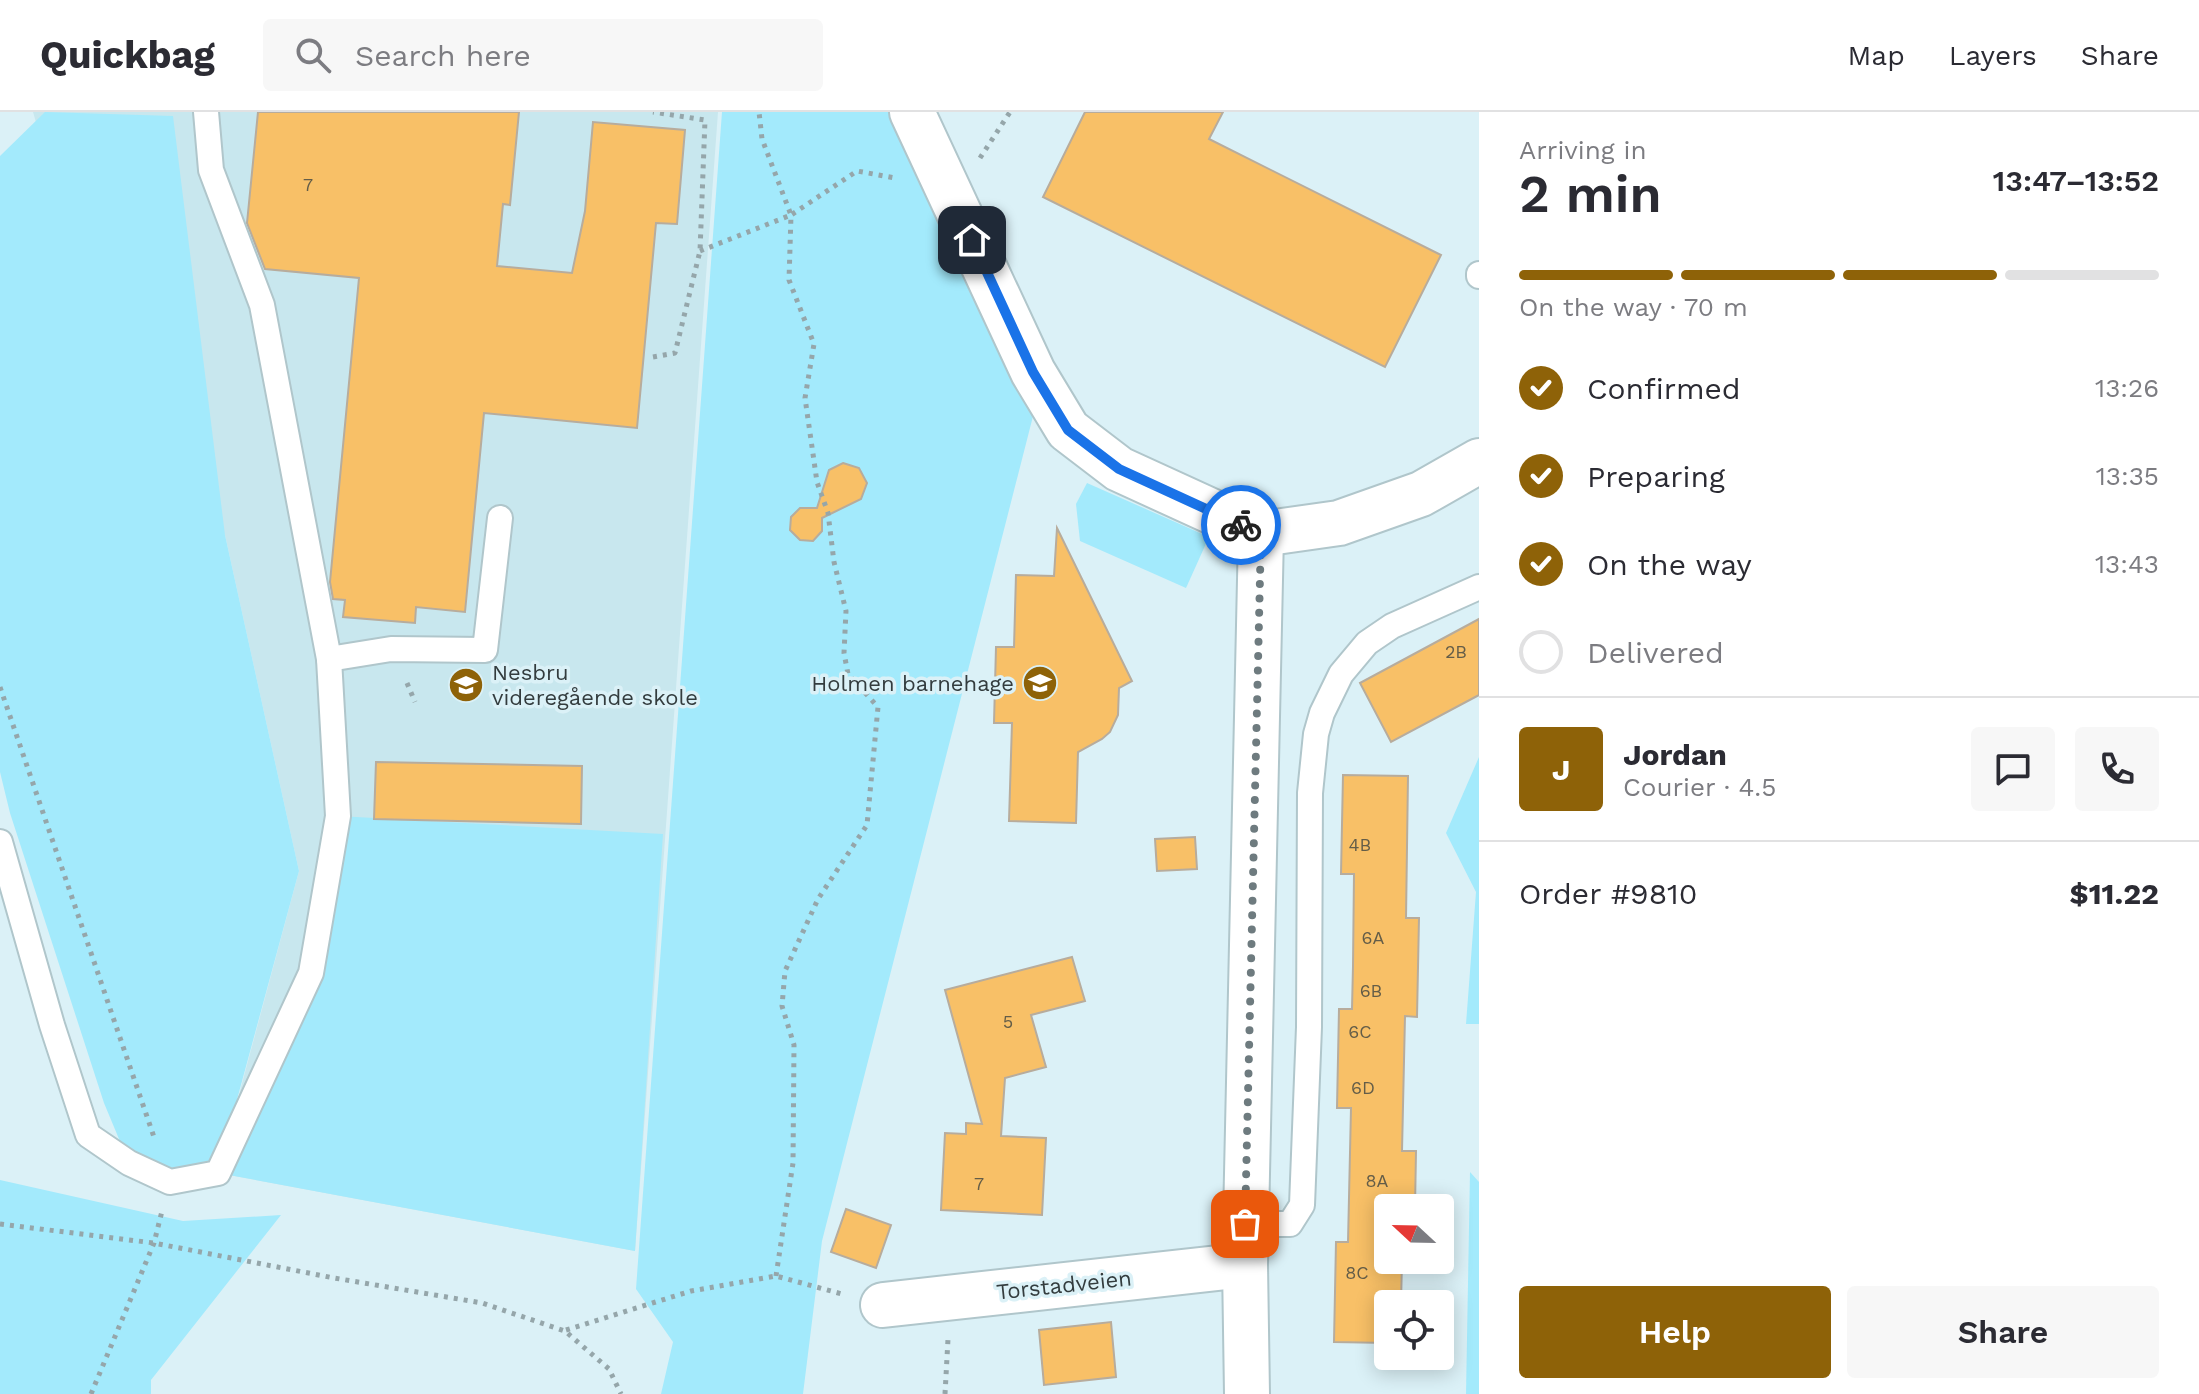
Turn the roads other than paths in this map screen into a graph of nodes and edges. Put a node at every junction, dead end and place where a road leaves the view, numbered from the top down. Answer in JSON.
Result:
{"nodes":[{"id":1,"x":206,"y":112,"type":"edge"},
{"id":2,"x":912,"y":112,"type":"edge"},
{"id":3,"x":1479,"y":461,"type":"edge"},
{"id":4,"x":500,"y":518,"type":"dead end"},
{"id":5,"x":1261,"y":534,"type":"junction"},
{"id":6,"x":1479,"y":587,"type":"edge"},
{"id":7,"x":329,"y":659,"type":"junction"},
{"id":8,"x":0,"y":842,"type":"edge"},
{"id":9,"x":1245,"y":1244,"type":"junction"},
{"id":10,"x":883,"y":1305,"type":"road end"},
{"id":11,"x":1247,"y":1394,"type":"edge"}],
"edges":[{"from":1,"to":7,"type":"lane"},
{"from":2,"to":5,"type":"street"},
{"from":3,"to":5,"type":"street"},
{"from":4,"to":7,"type":"lane"},
{"from":5,"to":9,"type":"street"},
{"from":6,"to":9,"type":"lane"},
{"from":7,"to":8,"type":"lane"},
{"from":9,"to":10,"type":"street","name":"Torstadveien"},
{"from":9,"to":11,"type":"street"}]}
